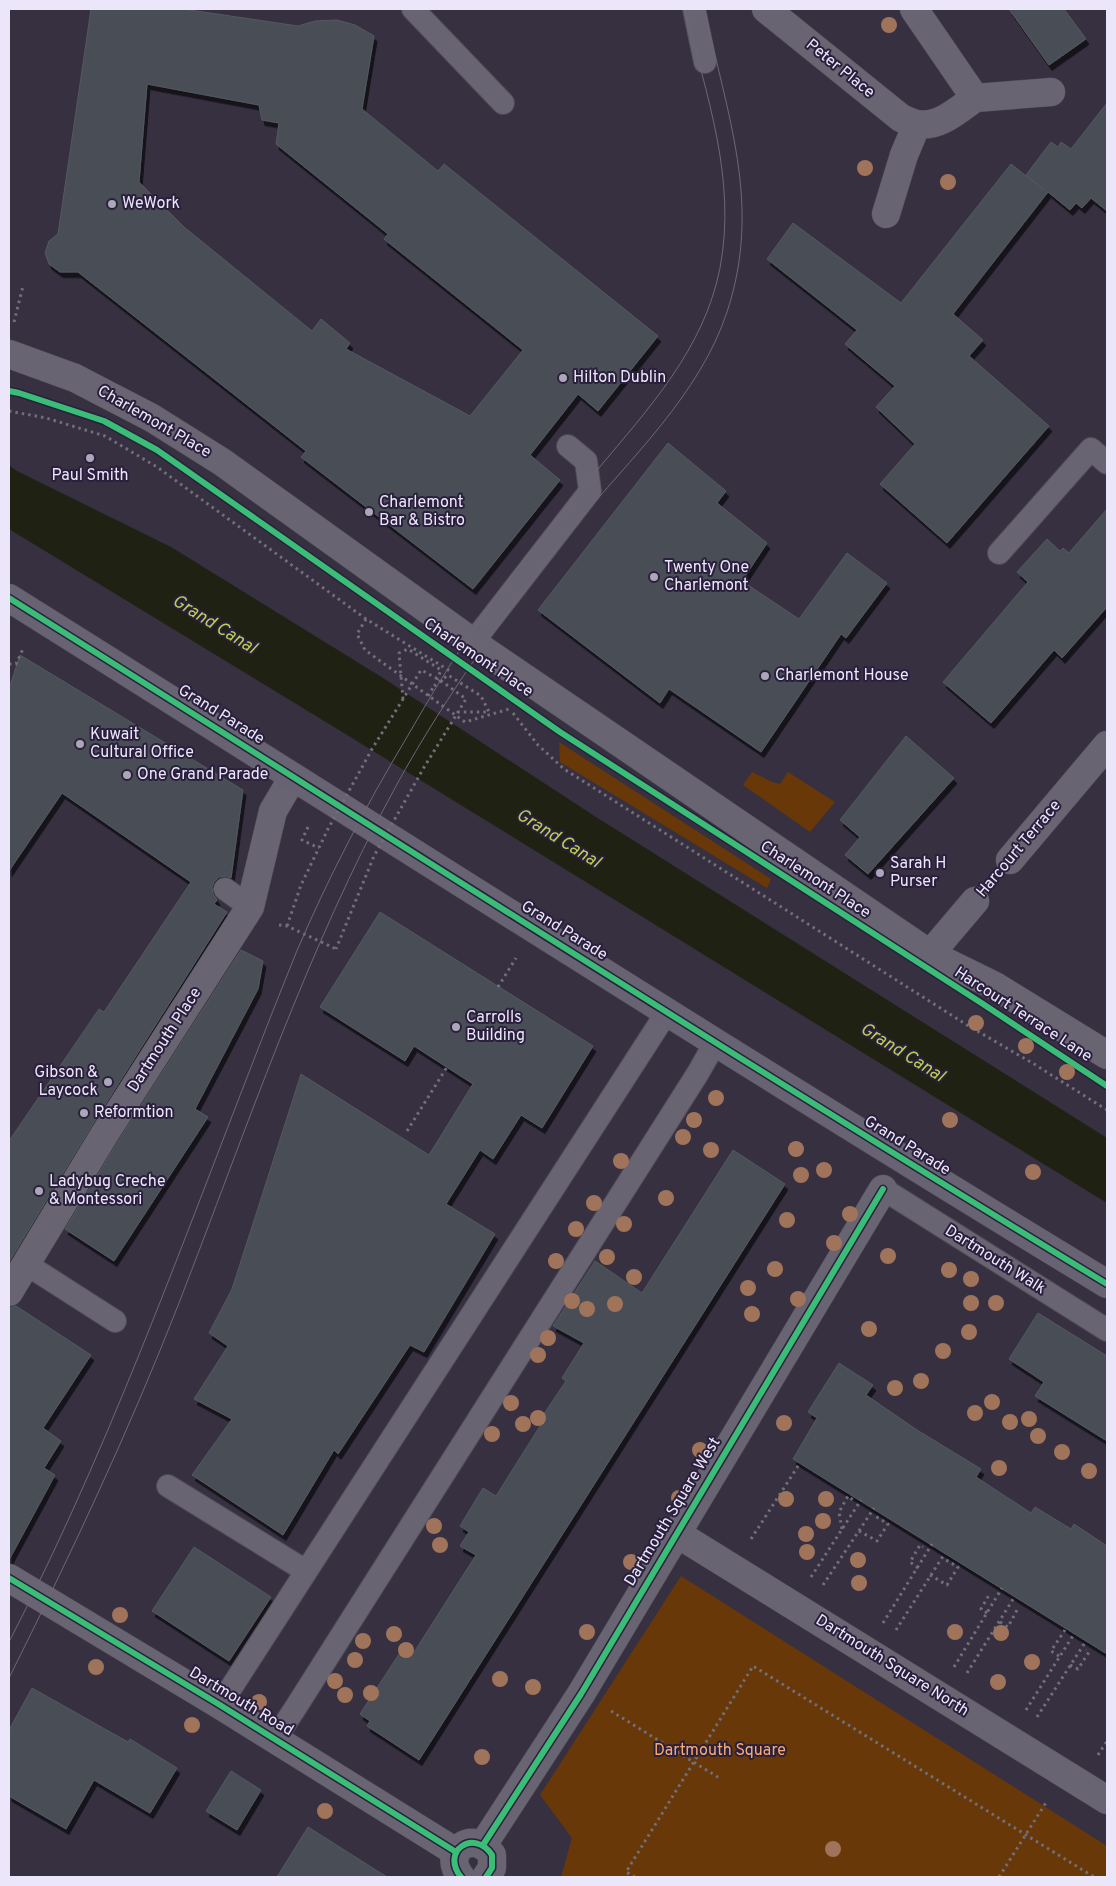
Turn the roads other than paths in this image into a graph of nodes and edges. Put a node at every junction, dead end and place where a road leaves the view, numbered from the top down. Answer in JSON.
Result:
{"nodes":[{"id":1,"x":413,"y":9,"type":"edge"},
{"id":2,"x":694,"y":9,"type":"edge"},
{"id":3,"x":766,"y":9,"type":"edge"},
{"id":4,"x":914,"y":9,"type":"edge"},
{"id":5,"x":706,"y":62,"type":"dead end"},
{"id":6,"x":1051,"y":92,"type":"dead end"},
{"id":7,"x":975,"y":98,"type":"junction"},
{"id":8,"x":503,"y":103,"type":"dead end"},
{"id":9,"x":917,"y":124,"type":"junction"},
{"id":10,"x":886,"y":214,"type":"dead end"},
{"id":11,"x":11,"y":341,"type":"edge"},
{"id":12,"x":568,"y":446,"type":"dead end"},
{"id":13,"x":1107,"y":463,"type":"edge"},
{"id":14,"x":998,"y":553,"type":"dead end"},
{"id":15,"x":9,"y":598,"type":"edge"},
{"id":16,"x":473,"y":642,"type":"junction"},
{"id":17,"x":1107,"y":745,"type":"edge"},
{"id":18,"x":293,"y":777,"type":"junction"},
{"id":19,"x":1010,"y":860,"type":"dead end"},
{"id":20,"x":225,"y":889,"type":"dead end"},
{"id":21,"x":976,"y":901,"type":"dead end"},
{"id":22,"x":250,"y":907,"type":"junction"},
{"id":23,"x":930,"y":954,"type":"junction"},
{"id":24,"x":667,"y":1012,"type":"junction"},
{"id":25,"x":715,"y":1043,"type":"junction"},
{"id":26,"x":1107,"y":1055,"type":"edge"},
{"id":27,"x":883,"y":1190,"type":"joint"},
{"id":28,"x":26,"y":1264,"type":"junction"},
{"id":29,"x":1107,"y":1284,"type":"edge"},
{"id":30,"x":9,"y":1292,"type":"edge"},
{"id":31,"x":115,"y":1321,"type":"dead end"},
{"id":32,"x":1107,"y":1330,"type":"edge"},
{"id":33,"x":168,"y":1486,"type":"dead end"},
{"id":34,"x":676,"y":1533,"type":"junction"},
{"id":35,"x":306,"y":1571,"type":"junction"},
{"id":36,"x":9,"y":1578,"type":"edge"},
{"id":37,"x":220,"y":1705,"type":"junction"},
{"id":38,"x":275,"y":1738,"type":"junction"},
{"id":39,"x":1107,"y":1800,"type":"edge"},
{"id":40,"x":483,"y":1845,"type":"junction"},
{"id":41,"x":458,"y":1865,"type":"edge"},
{"id":42,"x":489,"y":1876,"type":"edge"}],
"edges":[{"from":1,"to":8,"type":"lane"},
{"from":2,"to":5,"type":"lane"},
{"from":3,"to":9,"type":"street","name":"Peter Place"},
{"from":4,"to":7,"type":"street"},
{"from":6,"to":7,"type":"street"},
{"from":7,"to":9,"type":"street"},
{"from":9,"to":10,"type":"street"},
{"from":11,"to":16,"type":"street","name":"Charlemont Place"},
{"from":12,"to":16,"type":"lane"},
{"from":13,"to":14,"type":"lane"},
{"from":15,"to":18,"type":"main road","name":"Grand Parade"},
{"from":16,"to":23,"type":"street","name":"Charlemont Place"},
{"from":17,"to":19,"type":"street","name":"Harcourt Terrace"},
{"from":18,"to":22,"type":"street","name":"Dartmouth Place"},
{"from":18,"to":24,"type":"main road","name":"Grand Parade"},
{"from":20,"to":22,"type":"lane"},
{"from":21,"to":23,"type":"street","name":"Harcourt Terrace"},
{"from":22,"to":28,"type":"street","name":"Dartmouth Place"},
{"from":23,"to":26,"type":"street","name":"Harcourt Terrace Lane"},
{"from":24,"to":25,"type":"main road","name":"Grand Parade"},
{"from":24,"to":35,"type":"lane"},
{"from":25,"to":29,"type":"main road","name":"Grand Parade"},
{"from":25,"to":38,"type":"lane"},
{"from":27,"to":32,"type":"lane","name":"Dartmouth Walk"},
{"from":27,"to":34,"type":"street","name":"Dartmouth Square West"},
{"from":28,"to":30,"type":"street","name":"Dartmouth Place"},
{"from":28,"to":31,"type":"lane"},
{"from":33,"to":35,"type":"lane"},
{"from":34,"to":39,"type":"street","name":"Dartmouth Square North"},
{"from":34,"to":40,"type":"street","name":"Dartmouth Square West"},
{"from":35,"to":37,"type":"lane"},
{"from":36,"to":37,"type":"street","name":"Dartmouth Road"},
{"from":37,"to":38,"type":"street","name":"Dartmouth Road"},
{"from":38,"to":41,"type":"street","name":"Dartmouth Road"},
{"from":40,"to":41,"type":"street","name":"Dartmouth Road"},
{"from":40,"to":42,"type":"street"}]}
